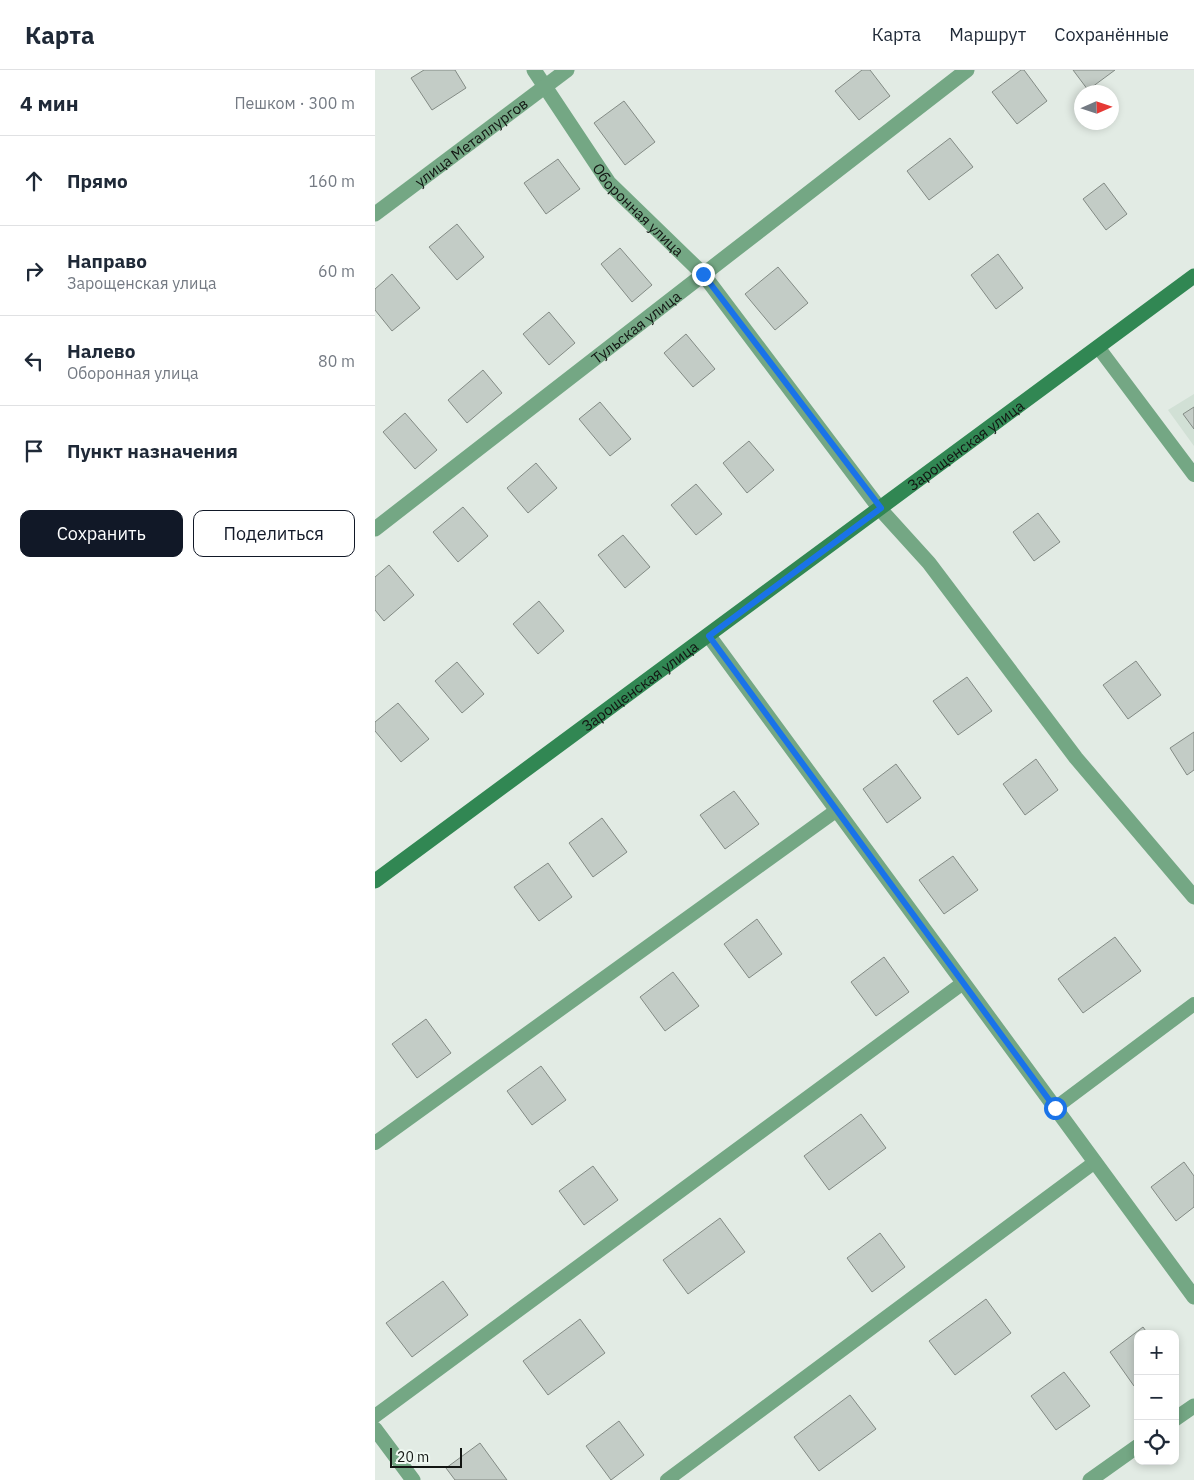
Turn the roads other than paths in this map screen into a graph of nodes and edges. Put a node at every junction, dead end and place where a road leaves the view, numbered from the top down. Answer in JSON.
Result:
{"nodes":[{"id":1,"x":534,"y":70,"type":"edge"},
{"id":2,"x":567,"y":70,"type":"edge"},
{"id":3,"x":967,"y":70,"type":"edge"},
{"id":4,"x":544,"y":87,"type":"junction"},
{"id":5,"x":375,"y":214,"type":"edge"},
{"id":6,"x":703,"y":274,"type":"junction"},
{"id":7,"x":1194,"y":276,"type":"edge"},
{"id":8,"x":1098,"y":347,"type":"junction"},
{"id":9,"x":1194,"y":475,"type":"edge"},
{"id":10,"x":881,"y":508,"type":"junction"},
{"id":11,"x":375,"y":529,"type":"edge"},
{"id":12,"x":709,"y":636,"type":"junction"},
{"id":13,"x":837,"y":810,"type":"junction"},
{"id":14,"x":375,"y":881,"type":"edge"},
{"id":15,"x":1194,"y":897,"type":"edge"},
{"id":16,"x":963,"y":983,"type":"junction"},
{"id":17,"x":1194,"y":1004,"type":"edge"},
{"id":18,"x":1055,"y":1108,"type":"junction"},
{"id":19,"x":375,"y":1143,"type":"edge"},
{"id":20,"x":1095,"y":1162,"type":"junction"},
{"id":21,"x":1194,"y":1297,"type":"edge"},
{"id":22,"x":1194,"y":1406,"type":"edge"},
{"id":23,"x":375,"y":1416,"type":"edge"},
{"id":24,"x":1179,"y":1416,"type":"edge"},
{"id":25,"x":375,"y":1429,"type":"edge"},
{"id":26,"x":1134,"y":1449,"type":"edge"},
{"id":27,"x":413,"y":1480,"type":"edge"},
{"id":28,"x":667,"y":1480,"type":"edge"},
{"id":29,"x":1090,"y":1480,"type":"edge"}],
"edges":[{"from":1,"to":4,"type":"street","name":"Оборонная улица"},
{"from":2,"to":4,"type":"street","name":"улица Металлургов"},
{"from":3,"to":6,"type":"street","name":"Тульская улица"},
{"from":4,"to":5,"type":"street","name":"улица Металлургов"},
{"from":4,"to":6,"type":"street","name":"Оборонная улица"},
{"from":6,"to":10,"type":"street","name":"Оборонная улица"},
{"from":6,"to":11,"type":"street","name":"Тульская улица"},
{"from":7,"to":8,"type":"street","name":"Зарощенская улица"},
{"from":8,"to":9,"type":"lane"},
{"from":8,"to":10,"type":"street","name":"Зарощенская улица"},
{"from":10,"to":12,"type":"street","name":"Зарощенская улица"},
{"from":10,"to":15,"type":"street","name":"Оборонная улица"},
{"from":12,"to":13,"type":"street"},
{"from":12,"to":14,"type":"street","name":"Зарощенская улица"},
{"from":13,"to":16,"type":"street"},
{"from":13,"to":19,"type":"lane"},
{"from":16,"to":18,"type":"street"},
{"from":16,"to":23,"type":"lane"},
{"from":17,"to":18,"type":"lane"},
{"from":18,"to":20,"type":"street"},
{"from":20,"to":21,"type":"street"},
{"from":20,"to":28,"type":"lane"},
{"from":22,"to":24,"type":"street"},
{"from":25,"to":27,"type":"street"},
{"from":26,"to":29,"type":"street"}]}
